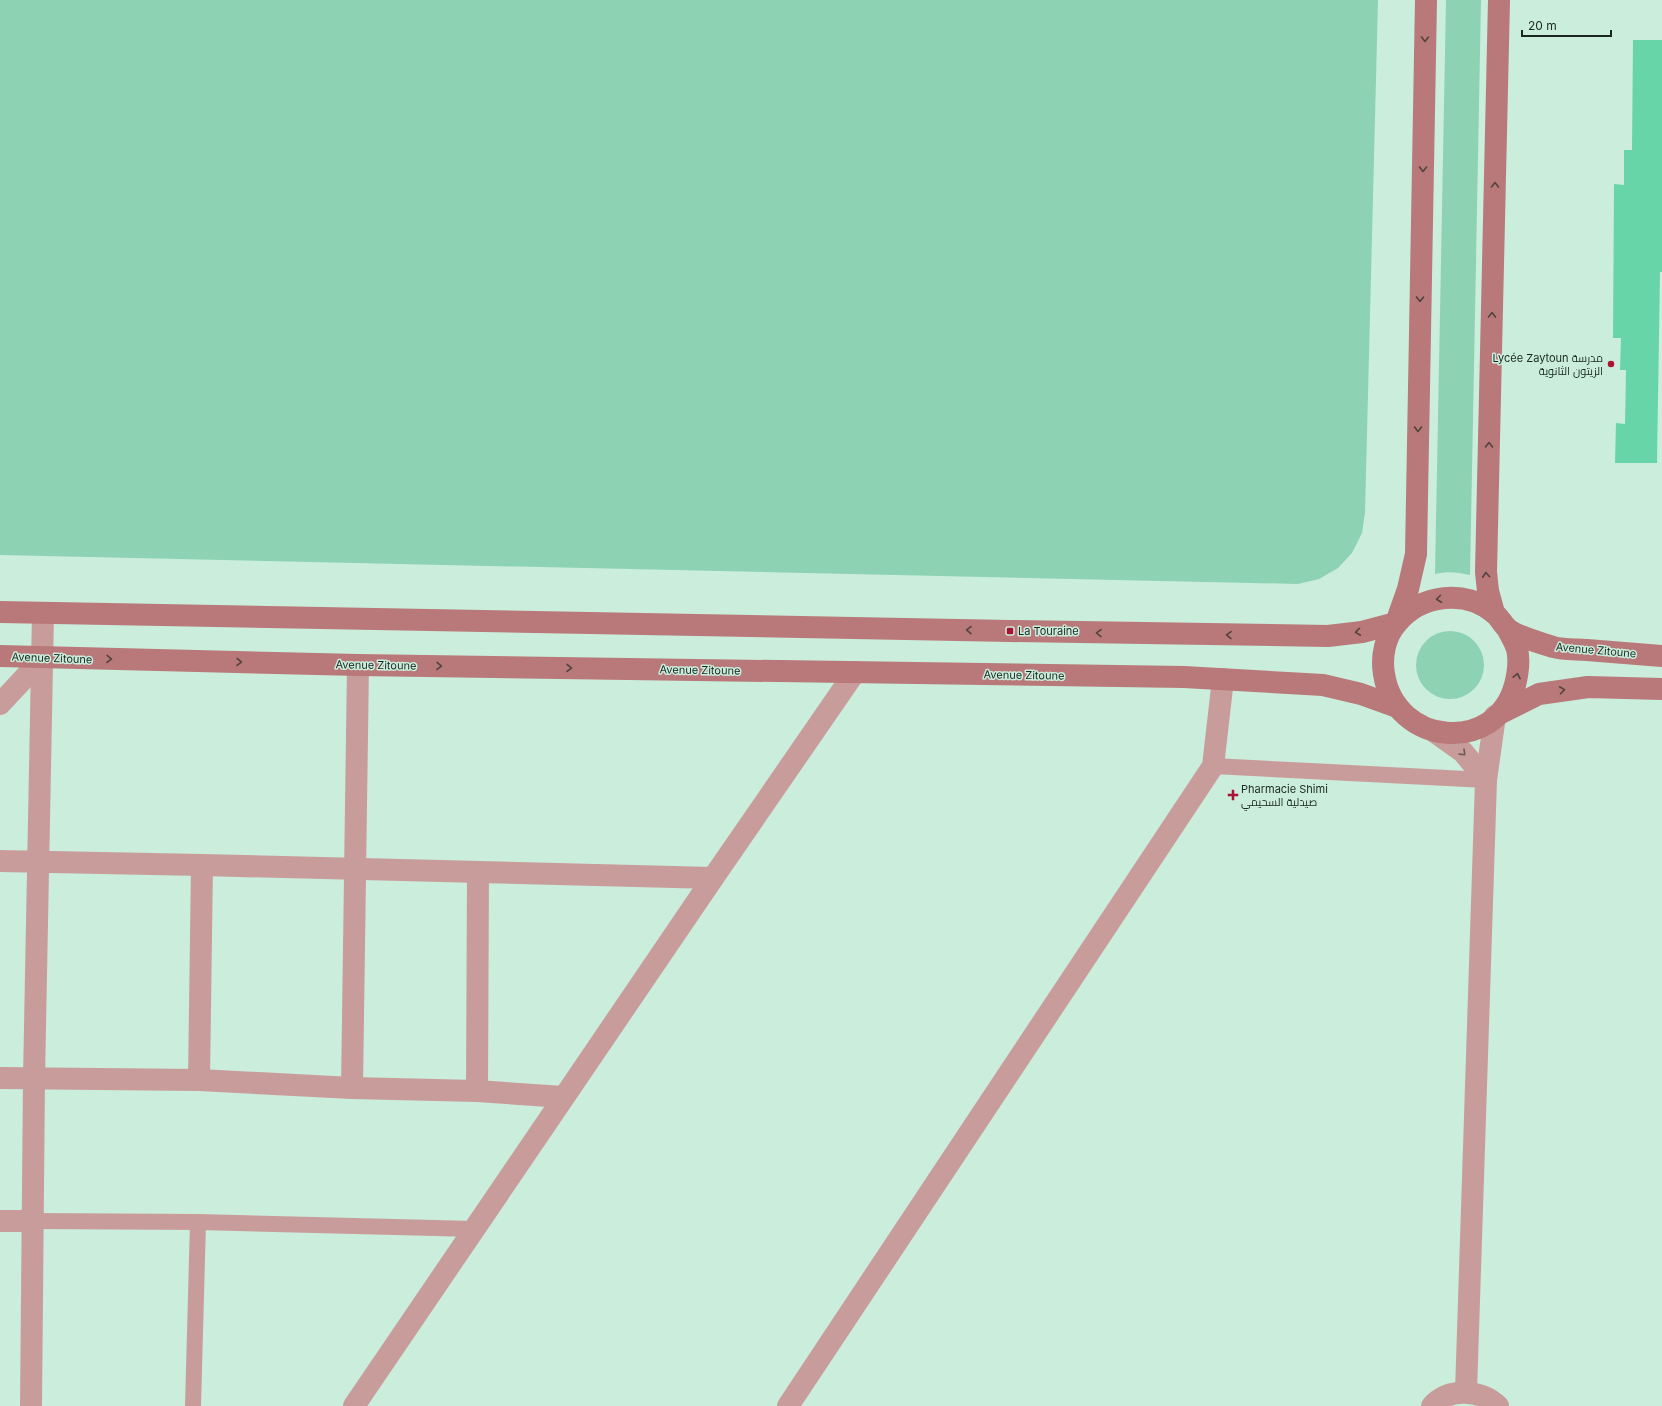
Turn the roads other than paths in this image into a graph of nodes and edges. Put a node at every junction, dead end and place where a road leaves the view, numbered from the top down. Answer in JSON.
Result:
{"nodes":[{"id":1,"x":1426,"y":0,"type":"edge"},
{"id":2,"x":1499,"y":0,"type":"edge"},
{"id":3,"x":0,"y":612,"type":"edge"},
{"id":4,"x":44,"y":613,"type":"junction"},
{"id":5,"x":1494,"y":613,"type":"junction"},
{"id":6,"x":1396,"y":623,"type":"junction"},
{"id":7,"x":1508,"y":630,"type":"junction"},
{"id":8,"x":0,"y":656,"type":"edge"},
{"id":9,"x":1662,"y":656,"type":"edge"},
{"id":10,"x":43,"y":658,"type":"junction"},
{"id":11,"x":358,"y":664,"type":"junction"},
{"id":12,"x":855,"y":672,"type":"junction"},
{"id":13,"x":1223,"y":679,"type":"junction"},
{"id":14,"x":1662,"y":689,"type":"edge"},
{"id":15,"x":0,"y":704,"type":"edge"},
{"id":16,"x":1397,"y":707,"type":"junction"},
{"id":17,"x":1497,"y":715,"type":"junction"},
{"id":18,"x":1435,"y":732,"type":"junction"},
{"id":19,"x":1213,"y":766,"type":"junction"},
{"id":20,"x":1486,"y":780,"type":"junction"},
{"id":21,"x":0,"y":861,"type":"edge"},
{"id":22,"x":39,"y":862,"type":"junction"},
{"id":23,"x":202,"y":865,"type":"junction"},
{"id":24,"x":356,"y":870,"type":"junction"},
{"id":25,"x":478,"y":872,"type":"junction"},
{"id":26,"x":712,"y":878,"type":"junction"},
{"id":27,"x":0,"y":1078,"type":"edge"},
{"id":28,"x":34,"y":1079,"type":"junction"},
{"id":29,"x":199,"y":1080,"type":"junction"},
{"id":30,"x":352,"y":1088,"type":"junction"},
{"id":31,"x":477,"y":1091,"type":"junction"},
{"id":32,"x":563,"y":1097,"type":"junction"},
{"id":33,"x":0,"y":1221,"type":"edge"},
{"id":34,"x":32,"y":1221,"type":"junction"},
{"id":35,"x":198,"y":1222,"type":"junction"},
{"id":36,"x":475,"y":1229,"type":"junction"},
{"id":37,"x":1466,"y":1392,"type":"junction"},
{"id":38,"x":30,"y":1406,"type":"edge"},
{"id":39,"x":193,"y":1406,"type":"edge"},
{"id":40,"x":354,"y":1406,"type":"edge"},
{"id":41,"x":788,"y":1406,"type":"edge"},
{"id":42,"x":1432,"y":1406,"type":"edge"},
{"id":43,"x":1498,"y":1406,"type":"edge"}],
"edges":[{"from":1,"to":6,"type":"main road","one_way":true},
{"from":5,"to":2,"type":"main road","one_way":true},
{"from":3,"to":4,"type":"main road"},
{"from":6,"to":4,"type":"main road","one_way":true},
{"from":4,"to":10,"type":"street"},
{"from":5,"to":6,"type":"main road","one_way":true},
{"from":5,"to":7,"type":"main road"},
{"from":6,"to":16,"type":"main road"},
{"from":7,"to":9,"type":"main road","name":"Avenue Zitoune"},
{"from":17,"to":7,"type":"main road","one_way":true},
{"from":8,"to":10,"type":"main road","name":"Avenue Zitoune"},
{"from":10,"to":11,"type":"main road","name":"Avenue Zitoune","one_way":true},
{"from":10,"to":15,"type":"street"},
{"from":10,"to":22,"type":"street"},
{"from":11,"to":12,"type":"main road","name":"Avenue Zitoune","one_way":true},
{"from":11,"to":24,"type":"street"},
{"from":12,"to":13,"type":"main road","name":"Avenue Zitoune"},
{"from":12,"to":26,"type":"street"},
{"from":13,"to":16,"type":"main road","name":"Avenue Zitoune"},
{"from":13,"to":19,"type":"street"},
{"from":17,"to":14,"type":"main road","one_way":true},
{"from":16,"to":18,"type":"main road"},
{"from":17,"to":18,"type":"main road"},
{"from":17,"to":20,"type":"street"},
{"from":18,"to":20,"type":"street","one_way":true},
{"from":19,"to":20,"type":"lane"},
{"from":19,"to":41,"type":"street"},
{"from":20,"to":37,"type":"street"},
{"from":21,"to":22,"type":"street"},
{"from":22,"to":23,"type":"street"},
{"from":22,"to":28,"type":"street"},
{"from":23,"to":24,"type":"street"},
{"from":23,"to":29,"type":"street"},
{"from":24,"to":25,"type":"street"},
{"from":24,"to":30,"type":"street"},
{"from":25,"to":26,"type":"street"},
{"from":25,"to":31,"type":"street"},
{"from":26,"to":32,"type":"street"},
{"from":27,"to":28,"type":"street"},
{"from":28,"to":29,"type":"street"},
{"from":28,"to":34,"type":"street"},
{"from":29,"to":30,"type":"street"},
{"from":30,"to":31,"type":"street"},
{"from":31,"to":32,"type":"street"},
{"from":32,"to":36,"type":"street"},
{"from":33,"to":34,"type":"street"},
{"from":34,"to":35,"type":"lane"},
{"from":34,"to":38,"type":"street"},
{"from":35,"to":36,"type":"lane"},
{"from":35,"to":39,"type":"lane"},
{"from":36,"to":40,"type":"street"},
{"from":37,"to":42,"type":"street"},
{"from":37,"to":43,"type":"street"}]}
